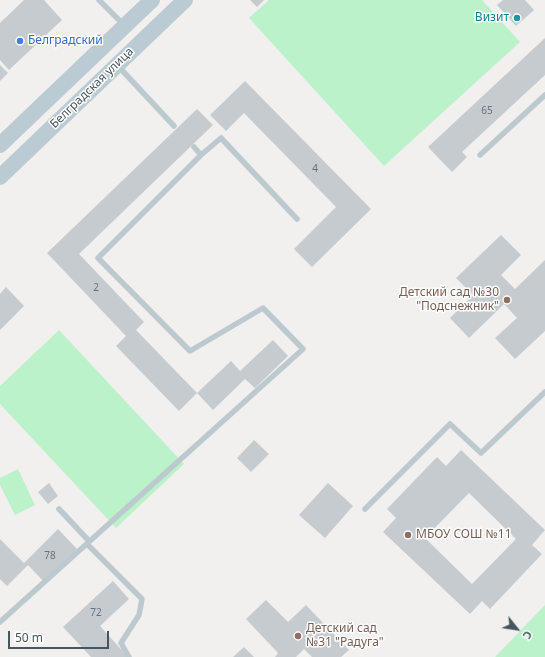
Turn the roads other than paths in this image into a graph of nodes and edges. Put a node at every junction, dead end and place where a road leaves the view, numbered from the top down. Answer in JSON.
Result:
{"nodes":[{"id":1,"x":99,"y":0,"type":"edge"},
{"id":2,"x":152,"y":0,"type":"edge"},
{"id":3,"x":185,"y":0,"type":"edge"},
{"id":4,"x":124,"y":26,"type":"junction"},
{"id":5,"x":117,"y":65,"type":"junction"},
{"id":6,"x":545,"y":95,"type":"edge"},
{"id":7,"x":174,"y":126,"type":"dead end"},
{"id":8,"x":0,"y":145,"type":"edge"},
{"id":9,"x":194,"y":147,"type":"dead end"},
{"id":10,"x":201,"y":155,"type":"junction"},
{"id":11,"x":480,"y":155,"type":"dead end"},
{"id":12,"x":0,"y":177,"type":"edge"},
{"id":13,"x":297,"y":219,"type":"dead end"},
{"id":14,"x":545,"y":392,"type":"edge"},
{"id":15,"x":59,"y":509,"type":"dead end"},
{"id":16,"x":365,"y":509,"type":"dead end"},
{"id":17,"x":88,"y":542,"type":"junction"},
{"id":18,"x":0,"y":622,"type":"edge"},
{"id":19,"x":129,"y":657,"type":"edge"}],
"edges":[{"from":1,"to":4,"type":"lane"},
{"from":2,"to":4,"type":"street","name":"Белградская улица"},
{"from":3,"to":5,"type":"street","name":"Белградская улица"},
{"from":4,"to":8,"type":"street","name":"Белградская улица"},
{"from":5,"to":7,"type":"lane"},
{"from":5,"to":12,"type":"street","name":"Белградская улица"},
{"from":6,"to":11,"type":"lane"},
{"from":9,"to":10,"type":"lane"},
{"from":10,"to":13,"type":"lane"},
{"from":10,"to":17,"type":"lane"},
{"from":14,"to":16,"type":"lane"},
{"from":15,"to":17,"type":"lane"},
{"from":17,"to":18,"type":"lane"},
{"from":17,"to":19,"type":"lane"}]}
